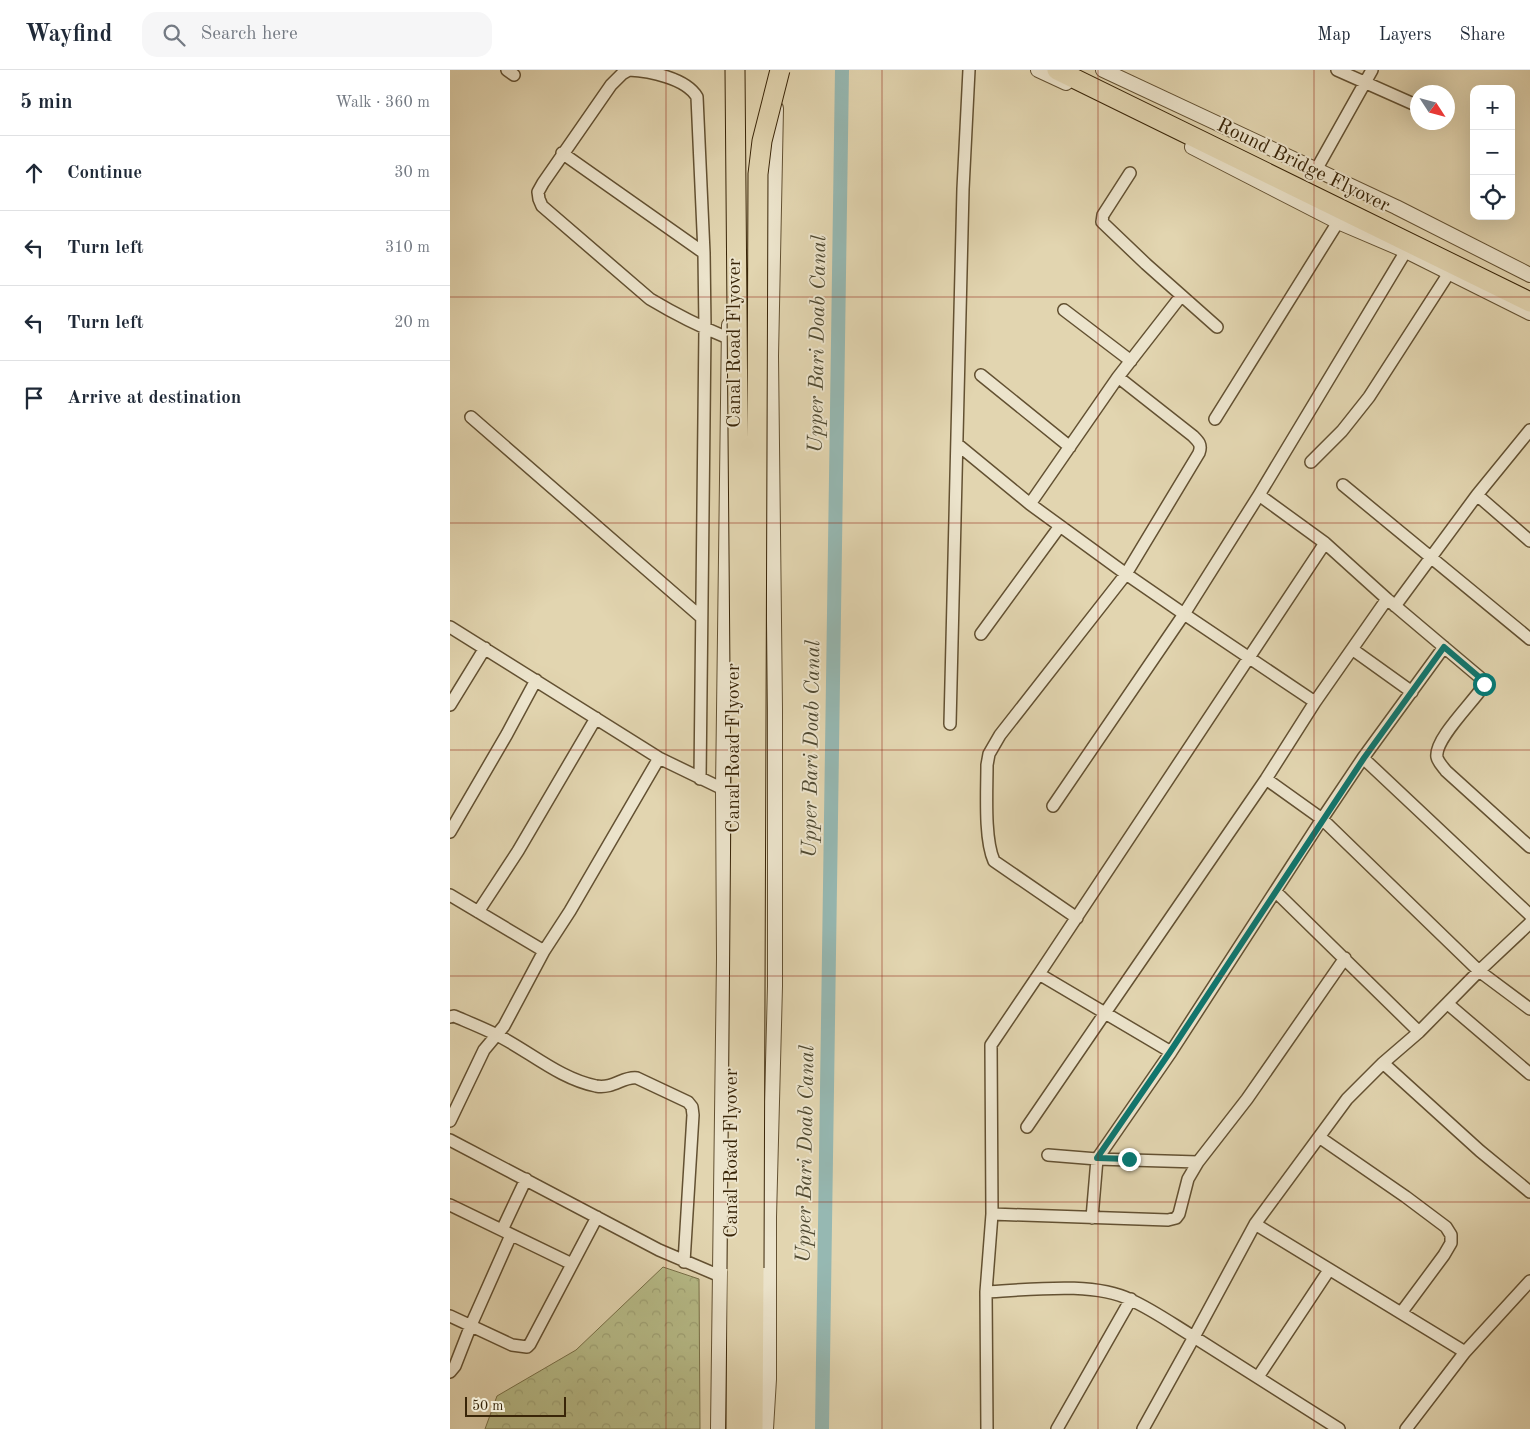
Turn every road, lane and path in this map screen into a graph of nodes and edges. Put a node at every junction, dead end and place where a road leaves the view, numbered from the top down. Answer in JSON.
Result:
{"nodes":[{"id":1,"x":735,"y":70,"type":"edge"},
{"id":2,"x":740,"y":70,"type":"edge"},
{"id":3,"x":779,"y":70,"type":"edge"},
{"id":4,"x":969,"y":70,"type":"edge"},
{"id":5,"x":1038,"y":70,"type":"edge"},
{"id":6,"x":1056,"y":70,"type":"edge"},
{"id":7,"x":1086,"y":70,"type":"edge"},
{"id":8,"x":1103,"y":70,"type":"edge"},
{"id":9,"x":1337,"y":70,"type":"edge"},
{"id":10,"x":1372,"y":70,"type":"edge"},
{"id":11,"x":1365,"y":83,"type":"junction"},
{"id":12,"x":1410,"y":103,"type":"edge"},
{"id":13,"x":562,"y":153,"type":"junction"},
{"id":14,"x":1316,"y":170,"type":"junction"},
{"id":15,"x":1130,"y":173,"type":"dead end"},
{"id":16,"x":1338,"y":222,"type":"junction"},
{"id":17,"x":1406,"y":252,"type":"junction"},
{"id":18,"x":704,"y":253,"type":"junction"},
{"id":19,"x":1449,"y":272,"type":"junction"},
{"id":20,"x":1530,"y":275,"type":"edge"},
{"id":21,"x":1530,"y":292,"type":"edge"},
{"id":22,"x":1181,"y":296,"type":"junction"},
{"id":23,"x":1530,"y":302,"type":"edge"},
{"id":24,"x":1064,"y":310,"type":"dead end"},
{"id":25,"x":1530,"y":313,"type":"edge"},
{"id":26,"x":1217,"y":327,"type":"dead end"},
{"id":27,"x":705,"y":328,"type":"junction"},
{"id":28,"x":728,"y":338,"type":"junction"},
{"id":29,"x":1131,"y":361,"type":"junction"},
{"id":30,"x":981,"y":375,"type":"dead end"},
{"id":31,"x":1118,"y":378,"type":"junction"},
{"id":32,"x":471,"y":417,"type":"dead end"},
{"id":33,"x":1215,"y":419,"type":"dead end"},
{"id":34,"x":1530,"y":430,"type":"edge"},
{"id":35,"x":957,"y":444,"type":"junction"},
{"id":36,"x":1070,"y":447,"type":"junction"},
{"id":37,"x":1311,"y":462,"type":"dead end"},
{"id":38,"x":1343,"y":485,"type":"dead end"},
{"id":39,"x":1259,"y":495,"type":"junction"},
{"id":40,"x":1477,"y":495,"type":"junction"},
{"id":41,"x":1030,"y":504,"type":"junction"},
{"id":42,"x":1060,"y":526,"type":"junction"},
{"id":43,"x":1530,"y":541,"type":"edge"},
{"id":44,"x":1325,"y":542,"type":"junction"},
{"id":45,"x":1431,"y":556,"type":"junction"},
{"id":46,"x":1126,"y":574,"type":"junction"},
{"id":47,"x":1391,"y":602,"type":"junction"},
{"id":48,"x":1184,"y":614,"type":"junction"},
{"id":49,"x":701,"y":616,"type":"junction"},
{"id":50,"x":450,"y":627,"type":"edge"},
{"id":51,"x":981,"y":634,"type":"dead end"},
{"id":52,"x":1530,"y":639,"type":"edge"},
{"id":53,"x":1444,"y":647,"type":"junction"},
{"id":54,"x":485,"y":648,"type":"junction"},
{"id":55,"x":1352,"y":649,"type":"junction"},
{"id":56,"x":1248,"y":657,"type":"junction"},
{"id":57,"x":536,"y":680,"type":"junction"},
{"id":58,"x":1412,"y":692,"type":"junction"},
{"id":59,"x":1315,"y":702,"type":"junction"},
{"id":60,"x":450,"y":705,"type":"edge"},
{"id":61,"x":596,"y":718,"type":"junction"},
{"id":62,"x":950,"y":724,"type":"dead end"},
{"id":63,"x":659,"y":758,"type":"junction"},
{"id":64,"x":1364,"y":758,"type":"junction"},
{"id":65,"x":700,"y":779,"type":"junction"},
{"id":66,"x":1266,"y":779,"type":"junction"},
{"id":67,"x":723,"y":789,"type":"junction"},
{"id":68,"x":1054,"y":806,"type":"dead end"},
{"id":69,"x":1322,"y":819,"type":"junction"},
{"id":70,"x":450,"y":832,"type":"edge"},
{"id":71,"x":1530,"y":847,"type":"edge"},
{"id":72,"x":1276,"y":892,"type":"junction"},
{"id":73,"x":450,"y":895,"type":"edge"},
{"id":74,"x":478,"y":912,"type":"junction"},
{"id":75,"x":1530,"y":915,"type":"edge"},
{"id":76,"x":1077,"y":918,"type":"junction"},
{"id":77,"x":1530,"y":923,"type":"edge"},
{"id":78,"x":544,"y":951,"type":"junction"},
{"id":79,"x":1345,"y":958,"type":"junction"},
{"id":80,"x":1479,"y":971,"type":"junction"},
{"id":81,"x":1039,"y":974,"type":"junction"},
{"id":82,"x":1448,"y":1004,"type":"junction"},
{"id":83,"x":1530,"y":1009,"type":"edge"},
{"id":84,"x":1105,"y":1014,"type":"junction"},
{"id":85,"x":450,"y":1018,"type":"edge"},
{"id":86,"x":1420,"y":1032,"type":"junction"},
{"id":87,"x":497,"y":1034,"type":"junction"},
{"id":88,"x":1170,"y":1052,"type":"junction"},
{"id":89,"x":1384,"y":1063,"type":"junction"},
{"id":90,"x":1530,"y":1074,"type":"edge"},
{"id":91,"x":450,"y":1121,"type":"edge"},
{"id":92,"x":1027,"y":1128,"type":"dead end"},
{"id":93,"x":1319,"y":1137,"type":"junction"},
{"id":94,"x":450,"y":1140,"type":"edge"},
{"id":95,"x":1048,"y":1155,"type":"dead end"},
{"id":96,"x":1097,"y":1158,"type":"junction"},
{"id":97,"x":1198,"y":1162,"type":"junction"},
{"id":98,"x":526,"y":1179,"type":"junction"},
{"id":99,"x":1530,"y":1192,"type":"edge"},
{"id":100,"x":451,"y":1208,"type":"edge"},
{"id":101,"x":992,"y":1214,"type":"junction"},
{"id":102,"x":597,"y":1217,"type":"junction"},
{"id":103,"x":1092,"y":1218,"type":"junction"},
{"id":104,"x":1255,"y":1224,"type":"junction"},
{"id":105,"x":506,"y":1232,"type":"junction"},
{"id":106,"x":684,"y":1262,"type":"junction"},
{"id":107,"x":572,"y":1264,"type":"junction"},
{"id":108,"x":746,"y":1268,"type":"junction"},
{"id":109,"x":1330,"y":1270,"type":"junction"},
{"id":110,"x":720,"y":1276,"type":"junction"},
{"id":111,"x":1530,"y":1282,"type":"edge"},
{"id":112,"x":986,"y":1292,"type":"junction"},
{"id":113,"x":1130,"y":1299,"type":"junction"},
{"id":114,"x":1401,"y":1313,"type":"junction"},
{"id":115,"x":450,"y":1316,"type":"edge"},
{"id":116,"x":471,"y":1326,"type":"junction"},
{"id":117,"x":1194,"y":1337,"type":"junction"},
{"id":118,"x":1464,"y":1352,"type":"junction"},
{"id":119,"x":450,"y":1372,"type":"edge"},
{"id":120,"x":1258,"y":1377,"type":"junction"},
{"id":121,"x":718,"y":1429,"type":"edge"},
{"id":122,"x":736,"y":1429,"type":"edge"},
{"id":123,"x":753,"y":1429,"type":"edge"},
{"id":124,"x":766,"y":1429,"type":"edge"},
{"id":125,"x":987,"y":1429,"type":"edge"},
{"id":126,"x":1057,"y":1429,"type":"edge"},
{"id":127,"x":1143,"y":1429,"type":"edge"},
{"id":128,"x":1339,"y":1429,"type":"edge"},
{"id":129,"x":1406,"y":1429,"type":"edge"}],
"edges":[{"from":1,"to":108,"type":"main road","name":"Canal Road Flyover","bridge":true},
{"from":2,"to":28,"type":"street"},
{"from":3,"to":108,"type":"main road","name":"Canal Road Flyover","bridge":true},
{"from":3,"to":124,"type":"street"},
{"from":4,"to":35,"type":"street"},
{"from":5,"to":16,"type":"street"},
{"from":6,"to":23,"type":"main road","name":"Round Bridge Flyover"},
{"from":7,"to":21,"type":"main road","name":"Round Bridge Flyover"},
{"from":8,"to":14,"type":"street"},
{"from":9,"to":11,"type":"street"},
{"from":10,"to":11,"type":"street"},
{"from":11,"to":12,"type":"street"},
{"from":11,"to":14,"type":"street"},
{"from":13,"to":18,"type":"street"},
{"from":13,"to":18,"type":"street"},
{"from":13,"to":27,"type":"street"},
{"from":14,"to":20,"type":"street"},
{"from":15,"to":22,"type":"street"},
{"from":16,"to":17,"type":"street"},
{"from":16,"to":33,"type":"street"},
{"from":17,"to":19,"type":"street"},
{"from":17,"to":39,"type":"street"},
{"from":18,"to":27,"type":"street"},
{"from":19,"to":25,"type":"street"},
{"from":19,"to":37,"type":"street"},
{"from":22,"to":26,"type":"street"},
{"from":22,"to":29,"type":"street"},
{"from":24,"to":29,"type":"street"},
{"from":27,"to":28,"type":"street"},
{"from":27,"to":49,"type":"street"},
{"from":28,"to":67,"type":"street"},
{"from":29,"to":31,"type":"street"},
{"from":30,"to":36,"type":"street"},
{"from":31,"to":36,"type":"street"},
{"from":31,"to":46,"type":"street"},
{"from":32,"to":49,"type":"street"},
{"from":34,"to":40,"type":"street"},
{"from":35,"to":41,"type":"street"},
{"from":35,"to":62,"type":"street"},
{"from":36,"to":41,"type":"street"},
{"from":38,"to":45,"type":"street"},
{"from":39,"to":44,"type":"street"},
{"from":39,"to":48,"type":"street"},
{"from":40,"to":43,"type":"street"},
{"from":40,"to":45,"type":"street"},
{"from":41,"to":42,"type":"street"},
{"from":42,"to":46,"type":"street"},
{"from":42,"to":51,"type":"street"},
{"from":44,"to":47,"type":"street"},
{"from":44,"to":56,"type":"street"},
{"from":45,"to":47,"type":"street"},
{"from":45,"to":52,"type":"street"},
{"from":46,"to":48,"type":"street"},
{"from":46,"to":76,"type":"street"},
{"from":47,"to":53,"type":"street"},
{"from":47,"to":55,"type":"street"},
{"from":48,"to":56,"type":"street"},
{"from":48,"to":68,"type":"street"},
{"from":49,"to":65,"type":"street"},
{"from":50,"to":54,"type":"street"},
{"from":53,"to":58,"type":"street"},
{"from":53,"to":71,"type":"street"},
{"from":54,"to":57,"type":"street"},
{"from":54,"to":60,"type":"street"},
{"from":55,"to":58,"type":"street"},
{"from":55,"to":59,"type":"street"},
{"from":56,"to":59,"type":"street"},
{"from":56,"to":76,"type":"street"},
{"from":57,"to":61,"type":"street"},
{"from":57,"to":70,"type":"street"},
{"from":58,"to":64,"type":"street"},
{"from":59,"to":66,"type":"street"},
{"from":61,"to":63,"type":"street"},
{"from":61,"to":74,"type":"street"},
{"from":63,"to":65,"type":"street"},
{"from":63,"to":78,"type":"street"},
{"from":64,"to":69,"type":"street"},
{"from":64,"to":75,"type":"street"},
{"from":65,"to":67,"type":"street"},
{"from":66,"to":69,"type":"street"},
{"from":66,"to":84,"type":"street"},
{"from":67,"to":110,"type":"street"},
{"from":69,"to":72,"type":"street"},
{"from":69,"to":80,"type":"street"},
{"from":72,"to":79,"type":"street"},
{"from":72,"to":88,"type":"street"},
{"from":73,"to":74,"type":"street"},
{"from":74,"to":78,"type":"street"},
{"from":76,"to":81,"type":"street"},
{"from":77,"to":80,"type":"street"},
{"from":78,"to":87,"type":"street"},
{"from":79,"to":86,"type":"street"},
{"from":79,"to":97,"type":"street"},
{"from":80,"to":82,"type":"street"},
{"from":80,"to":83,"type":"street"},
{"from":81,"to":84,"type":"street"},
{"from":81,"to":101,"type":"street"},
{"from":82,"to":86,"type":"street"},
{"from":82,"to":90,"type":"street"},
{"from":84,"to":88,"type":"street"},
{"from":84,"to":92,"type":"street"},
{"from":85,"to":87,"type":"street"},
{"from":86,"to":89,"type":"street"},
{"from":87,"to":91,"type":"street"},
{"from":87,"to":106,"type":"street"},
{"from":88,"to":96,"type":"street"},
{"from":89,"to":93,"type":"street"},
{"from":89,"to":99,"type":"street"},
{"from":93,"to":104,"type":"street"},
{"from":93,"to":114,"type":"street"},
{"from":94,"to":98,"type":"street"},
{"from":95,"to":96,"type":"street"},
{"from":96,"to":97,"type":"street"},
{"from":96,"to":103,"type":"street"},
{"from":97,"to":103,"type":"street"},
{"from":98,"to":102,"type":"street"},
{"from":98,"to":105,"type":"street"},
{"from":100,"to":105,"type":"street"},
{"from":101,"to":103,"type":"street"},
{"from":101,"to":112,"type":"street"},
{"from":102,"to":106,"type":"street"},
{"from":102,"to":107,"type":"street"},
{"from":104,"to":109,"type":"street"},
{"from":104,"to":117,"type":"street"},
{"from":105,"to":107,"type":"street"},
{"from":105,"to":116,"type":"street"},
{"from":106,"to":110,"type":"street"},
{"from":107,"to":116,"type":"street"},
{"from":108,"to":122,"type":"main road","name":"Canal Road Flyover"},
{"from":108,"to":123,"type":"main road","name":"Canal Road Flyover"},
{"from":109,"to":114,"type":"street"},
{"from":109,"to":120,"type":"street"},
{"from":110,"to":121,"type":"street"},
{"from":111,"to":118,"type":"street"},
{"from":112,"to":113,"type":"street"},
{"from":112,"to":125,"type":"street"},
{"from":113,"to":117,"type":"street"},
{"from":113,"to":126,"type":"street"},
{"from":114,"to":118,"type":"street"},
{"from":115,"to":116,"type":"street"},
{"from":116,"to":119,"type":"street"},
{"from":117,"to":120,"type":"street"},
{"from":117,"to":127,"type":"street"},
{"from":118,"to":129,"type":"street"},
{"from":120,"to":128,"type":"street"}]}
